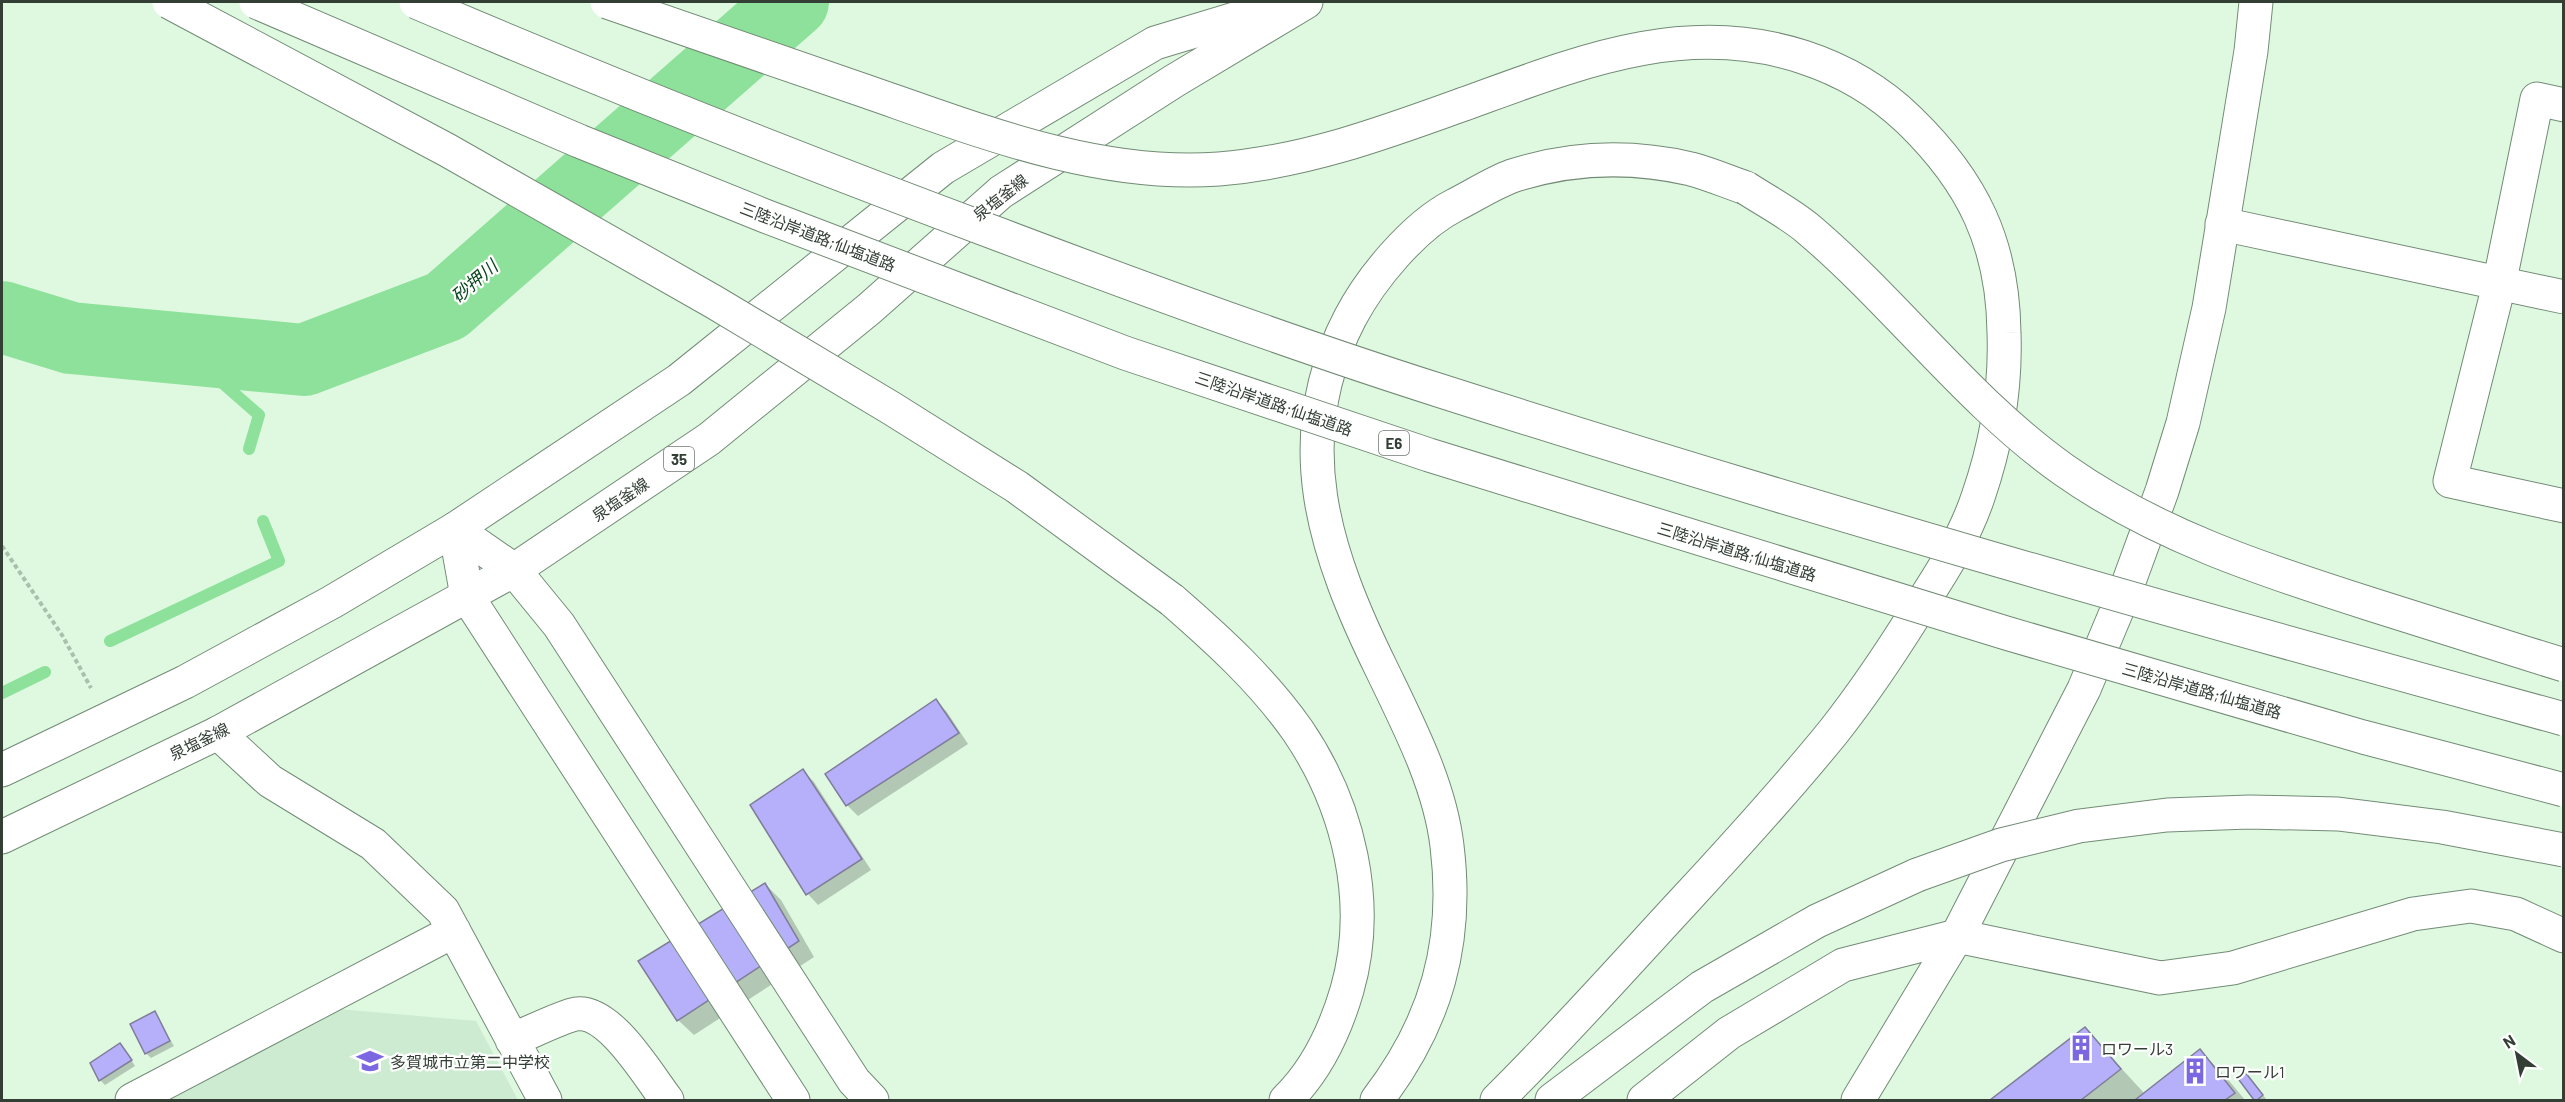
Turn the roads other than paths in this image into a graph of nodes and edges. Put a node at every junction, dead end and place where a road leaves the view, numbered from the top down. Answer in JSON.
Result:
{"nodes":[{"id":1,"x":169,"y":2,"type":"edge"},
{"id":2,"x":256,"y":2,"type":"edge"},
{"id":3,"x":417,"y":2,"type":"edge"},
{"id":4,"x":607,"y":2,"type":"edge"},
{"id":5,"x":1294,"y":2,"type":"edge"},
{"id":6,"x":1306,"y":2,"type":"edge"},
{"id":7,"x":2256,"y":2,"type":"edge"},
{"id":8,"x":2564,"y":105,"type":"edge"},
{"id":9,"x":2222,"y":224,"type":"junction"},
{"id":10,"x":2499,"y":285,"type":"junction"},
{"id":11,"x":2564,"y":297,"type":"edge"},
{"id":12,"x":2564,"y":506,"type":"edge"},
{"id":13,"x":455,"y":530,"type":"junction"},
{"id":14,"x":514,"y":570,"type":"junction"},
{"id":15,"x":468,"y":596,"type":"junction"},
{"id":16,"x":2564,"y":665,"type":"edge"},
{"id":17,"x":2564,"y":719,"type":"edge"},
{"id":18,"x":218,"y":733,"type":"junction"},
{"id":19,"x":2,"y":770,"type":"edge"},
{"id":20,"x":2564,"y":790,"type":"edge"},
{"id":21,"x":2,"y":837,"type":"edge"},
{"id":22,"x":2564,"y":850,"type":"edge"},
{"id":23,"x":454,"y":931,"type":"junction"},
{"id":24,"x":1957,"y":936,"type":"junction"},
{"id":25,"x":2564,"y":936,"type":"edge"},
{"id":26,"x":512,"y":1040,"type":"junction"},
{"id":27,"x":1861,"y":1099,"type":"edge"},
{"id":28,"x":132,"y":1101,"type":"edge"},
{"id":29,"x":545,"y":1101,"type":"edge"},
{"id":30,"x":667,"y":1101,"type":"edge"},
{"id":31,"x":793,"y":1101,"type":"edge"},
{"id":32,"x":872,"y":1101,"type":"edge"},
{"id":33,"x":1286,"y":1101,"type":"edge"},
{"id":34,"x":1377,"y":1101,"type":"edge"},
{"id":35,"x":1497,"y":1101,"type":"edge"},
{"id":36,"x":1552,"y":1101,"type":"edge"},
{"id":37,"x":1644,"y":1101,"type":"edge"}],
"edges":[{"from":1,"to":33,"type":"main road","bridge":true},
{"from":2,"to":20,"type":"main road","name":"三陸沿岸道路;仙塩道路","number":"E6","bridge":true},
{"from":3,"to":17,"type":"main road","bridge":true},
{"from":4,"to":35,"type":"main road","bridge":true},
{"from":5,"to":13,"type":"main road"},
{"from":6,"to":14,"type":"main road","name":"泉塩釜線","number":"35"},
{"from":7,"to":9,"type":"main road"},
{"from":8,"to":10,"type":"main road"},
{"from":9,"to":10,"type":"main road"},
{"from":9,"to":24,"type":"main road"},
{"from":10,"to":11,"type":"main road"},
{"from":10,"to":12,"type":"main road"},
{"from":13,"to":14,"type":"main road"},
{"from":13,"to":15,"type":"main road"},
{"from":13,"to":19,"type":"main road"},
{"from":14,"to":15,"type":"main road","name":"泉塩釜線","number":"35"},
{"from":14,"to":32,"type":"main road"},
{"from":15,"to":18,"type":"main road","name":"泉塩釜線","number":"35"},
{"from":15,"to":31,"type":"main road"},
{"from":16,"to":34,"type":"main road","bridge":true},
{"from":18,"to":21,"type":"main road","name":"泉塩釜線","number":"35"},
{"from":18,"to":23,"type":"main road"},
{"from":22,"to":36,"type":"main road","bridge":true},
{"from":23,"to":26,"type":"main road"},
{"from":23,"to":28,"type":"main road"},
{"from":24,"to":25,"type":"main road"},
{"from":24,"to":27,"type":"main road"},
{"from":24,"to":37,"type":"main road"},
{"from":26,"to":29,"type":"main road"},
{"from":26,"to":30,"type":"main road"}]}
